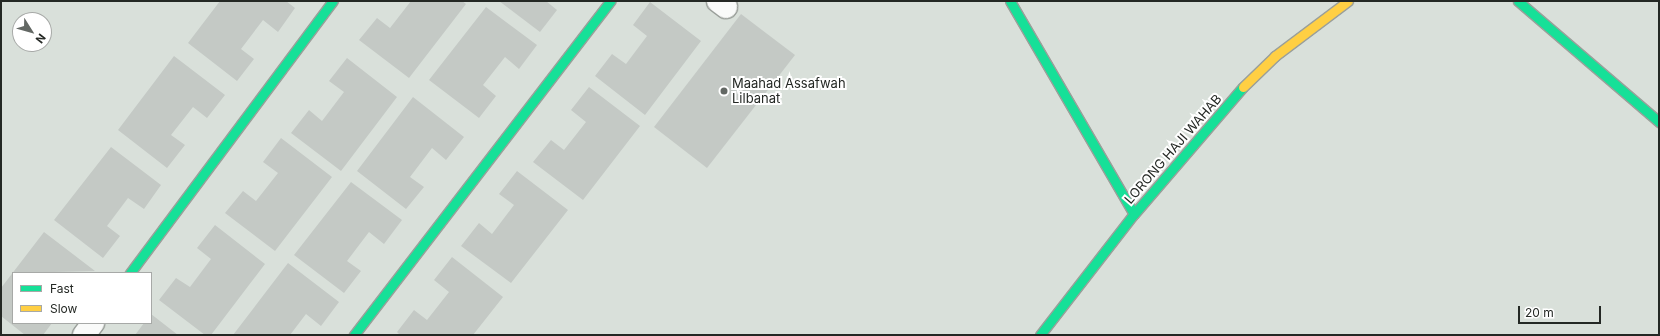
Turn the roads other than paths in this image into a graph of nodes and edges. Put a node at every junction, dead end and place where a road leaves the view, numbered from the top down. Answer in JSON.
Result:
{"nodes":[{"id":1,"x":333,"y":1,"type":"edge"},
{"id":2,"x":610,"y":1,"type":"edge"},
{"id":3,"x":1010,"y":1,"type":"edge"},
{"id":4,"x":1348,"y":1,"type":"edge"},
{"id":5,"x":1518,"y":1,"type":"edge"},
{"id":6,"x":1659,"y":122,"type":"edge"},
{"id":7,"x":1134,"y":214,"type":"junction"},
{"id":8,"x":131,"y":272,"type":"edge"},
{"id":9,"x":92,"y":324,"type":"edge"},
{"id":10,"x":1046,"y":333,"type":"edge"},
{"id":11,"x":84,"y":335,"type":"edge"},
{"id":12,"x":354,"y":335,"type":"edge"}],
"edges":[{"from":1,"to":8,"type":"street"},
{"from":2,"to":12,"type":"street"},
{"from":3,"to":7,"type":"street"},
{"from":4,"to":7,"type":"street","name":"LORONG HAJI WAHAB"},
{"from":5,"to":6,"type":"street"},
{"from":7,"to":10,"type":"street","name":"LORONG HAJI WAHAB"},
{"from":9,"to":11,"type":"street"}]}
